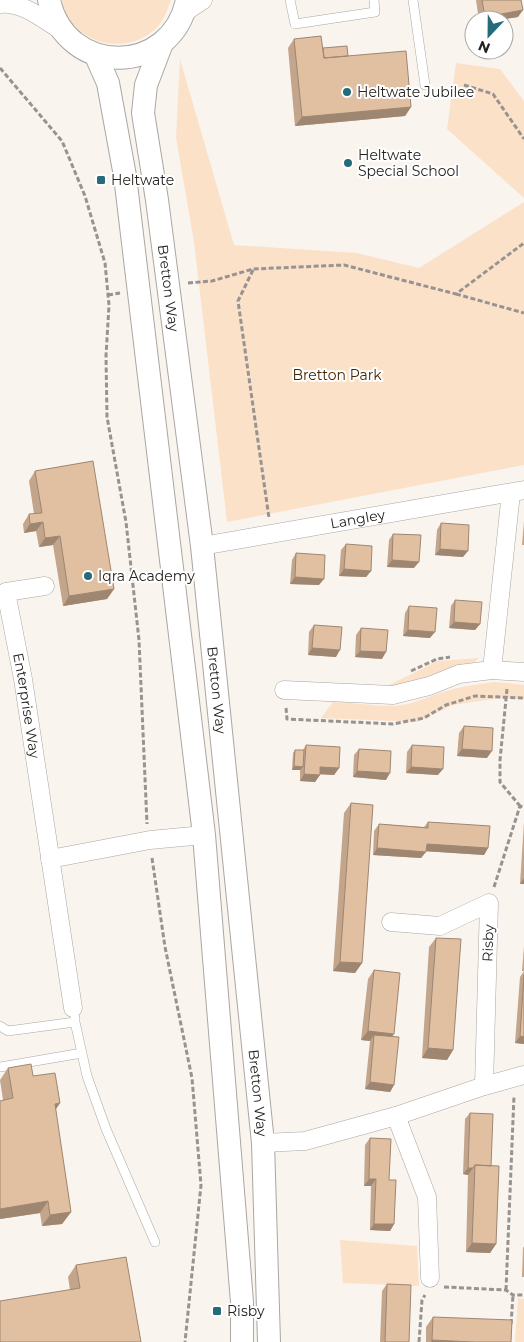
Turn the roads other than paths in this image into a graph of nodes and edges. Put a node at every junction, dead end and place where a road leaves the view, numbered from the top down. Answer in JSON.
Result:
{"nodes":[{"id":1,"x":49,"y":0,"type":"edge"},
{"id":2,"x":203,"y":0,"type":"edge"},
{"id":3,"x":290,"y":0,"type":"edge"},
{"id":4,"x":374,"y":0,"type":"edge"},
{"id":5,"x":413,"y":0,"type":"edge"},
{"id":6,"x":7,"y":2,"type":"edge"},
{"id":7,"x":186,"y":6,"type":"edge"},
{"id":8,"x":62,"y":31,"type":"junction"},
{"id":9,"x":162,"y":43,"type":"junction"},
{"id":10,"x":96,"y":56,"type":"junction"},
{"id":11,"x":425,"y":86,"type":"dead end"},
{"id":12,"x":517,"y":491,"type":"edge"},
{"id":13,"x":202,"y":546,"type":"junction"},
{"id":14,"x":45,"y":586,"type":"dead end"},
{"id":15,"x":508,"y":671,"type":"edge"},
{"id":16,"x":284,"y":690,"type":"dead end"},
{"id":17,"x":204,"y":835,"type":"junction"},
{"id":18,"x":50,"y":859,"type":"junction"},
{"id":19,"x":391,"y":922,"type":"dead end"},
{"id":20,"x":74,"y":1015,"type":"junction"},
{"id":21,"x":0,"y":1026,"type":"edge"},
{"id":22,"x":82,"y":1053,"type":"junction"},
{"id":23,"x":0,"y":1067,"type":"edge"},
{"id":24,"x":519,"y":1076,"type":"edge"},
{"id":25,"x":484,"y":1086,"type":"junction"},
{"id":26,"x":396,"y":1116,"type":"junction"},
{"id":27,"x":263,"y":1143,"type":"junction"},
{"id":28,"x":154,"y":1242,"type":"dead end"},
{"id":29,"x":430,"y":1282,"type":"road end"},
{"id":30,"x":242,"y":1342,"type":"edge"},
{"id":31,"x":269,"y":1342,"type":"edge"}],
"edges":[{"from":1,"to":8,"type":"street"},
{"from":2,"to":7,"type":"street"},
{"from":3,"to":4,"type":"lane"},
{"from":5,"to":11,"type":"lane"},
{"from":6,"to":8,"type":"street"},
{"from":7,"to":9,"type":"street"},
{"from":8,"to":10,"type":"street"},
{"from":9,"to":10,"type":"street"},
{"from":9,"to":13,"type":"street","name":"Bretton Way"},
{"from":10,"to":17,"type":"street","name":"Bretton Way"},
{"from":12,"to":13,"type":"street","name":"Langley"},
{"from":12,"to":15,"type":"street","name":"Langley"},
{"from":13,"to":27,"type":"street","name":"Bretton Way"},
{"from":14,"to":18,"type":"street","name":"Enterprise Way"},
{"from":15,"to":16,"type":"street"},
{"from":17,"to":18,"type":"street"},
{"from":17,"to":30,"type":"street","name":"Bretton Way"},
{"from":18,"to":20,"type":"street","name":"Enterprise Way"},
{"from":19,"to":25,"type":"street","name":"Risby"},
{"from":20,"to":21,"type":"lane"},
{"from":20,"to":22,"type":"lane"},
{"from":22,"to":23,"type":"lane"},
{"from":22,"to":28,"type":"lane"},
{"from":24,"to":25,"type":"street"},
{"from":25,"to":26,"type":"street"},
{"from":26,"to":27,"type":"street"},
{"from":26,"to":29,"type":"street"},
{"from":27,"to":31,"type":"street","name":"Bretton Way"}]}
